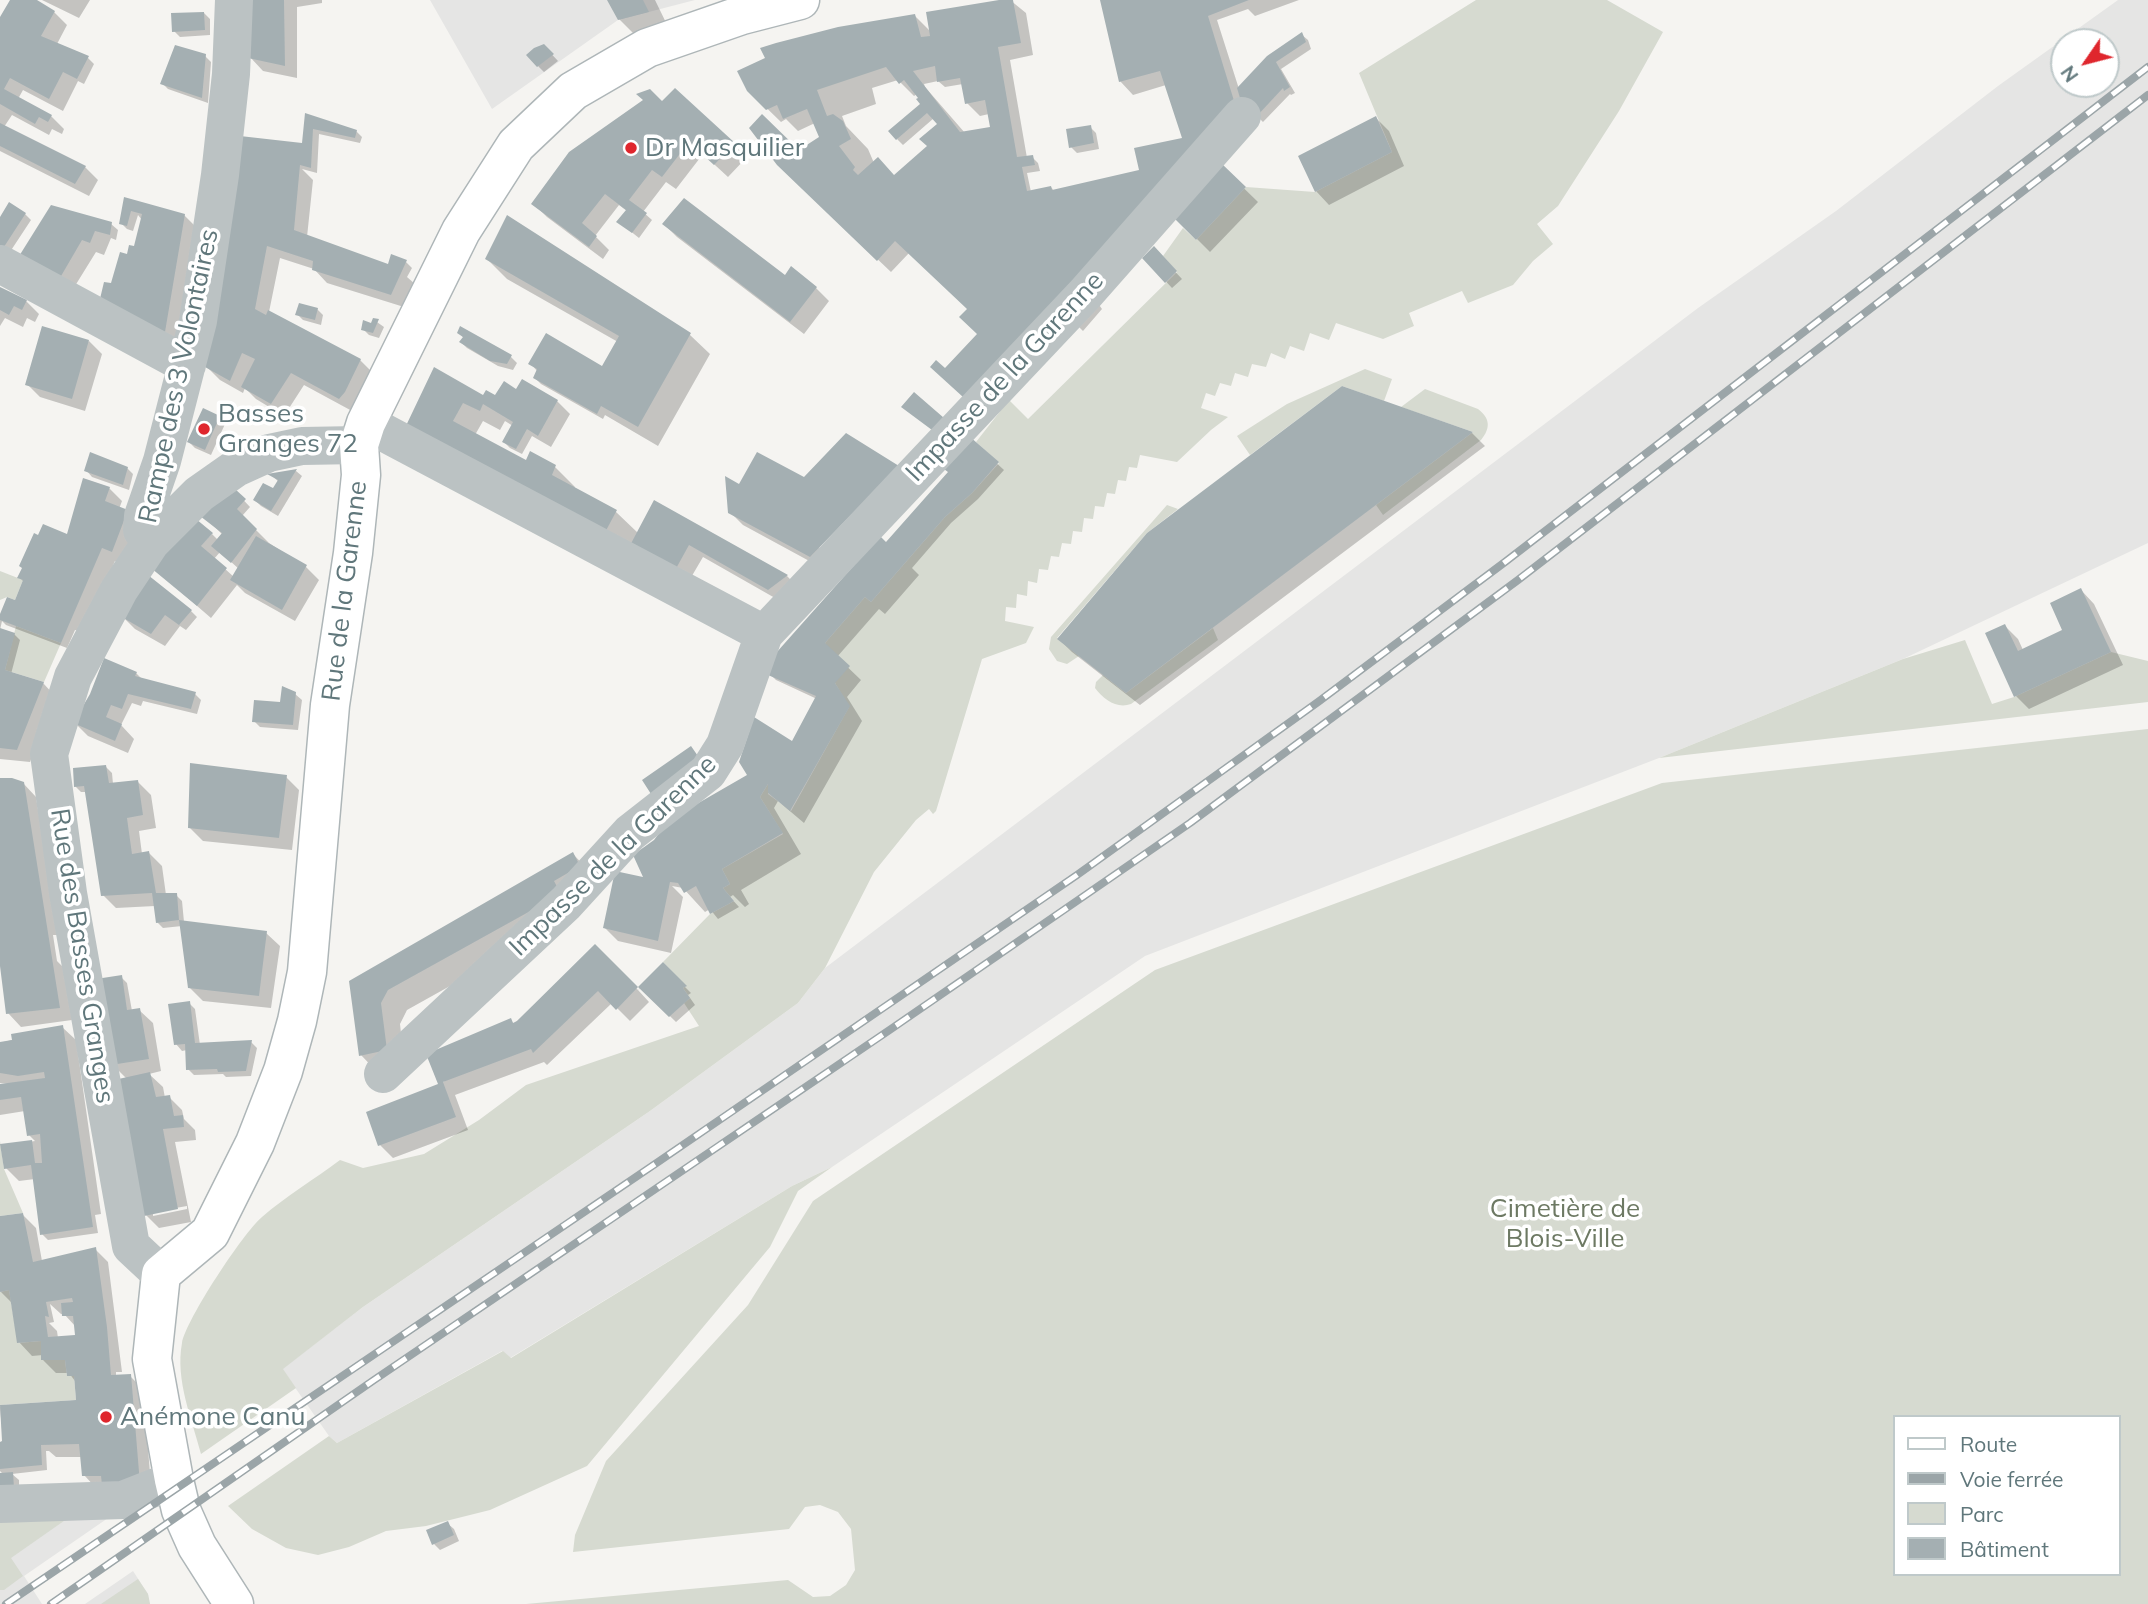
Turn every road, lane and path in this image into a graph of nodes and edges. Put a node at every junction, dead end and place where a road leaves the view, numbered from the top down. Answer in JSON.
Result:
{"nodes":[{"id":1,"x":234,"y":0,"type":"edge"},
{"id":2,"x":800,"y":0,"type":"edge"},
{"id":3,"x":1242,"y":116,"type":"dead end"},
{"id":4,"x":0,"y":264,"type":"edge"},
{"id":5,"x":187,"y":365,"type":"junction"},
{"id":6,"x":363,"y":434,"type":"junction"},
{"id":7,"x":150,"y":542,"type":"junction"},
{"id":8,"x":764,"y":634,"type":"junction"},
{"id":9,"x":383,"y":1074,"type":"dead end"},
{"id":10,"x":161,"y":1274,"type":"junction"},
{"id":11,"x":174,"y":1480,"type":"junction"},
{"id":12,"x":0,"y":1504,"type":"edge"},
{"id":13,"x":234,"y":1604,"type":"edge"}],
"edges":[{"from":1,"to":5,"type":"street","name":"Rampe des 3 Volontaires"},
{"from":2,"to":6,"type":"street","name":"Rue de la Garenne"},
{"from":3,"to":8,"type":"street","name":"Impasse de la Garenne"},
{"from":4,"to":5,"type":"street"},
{"from":5,"to":7,"type":"street","name":"Rampe des 3 Volontaires"},
{"from":6,"to":7,"type":"street","name":"Rue des Basses Granges"},
{"from":6,"to":8,"type":"street"},
{"from":6,"to":10,"type":"street","name":"Rue de la Garenne"},
{"from":7,"to":10,"type":"street","name":"Rue des Basses Granges"},
{"from":8,"to":9,"type":"street","name":"Impasse de la Garenne"},
{"from":10,"to":11,"type":"street"},
{"from":11,"to":12,"type":"street"},
{"from":11,"to":13,"type":"street"}]}
